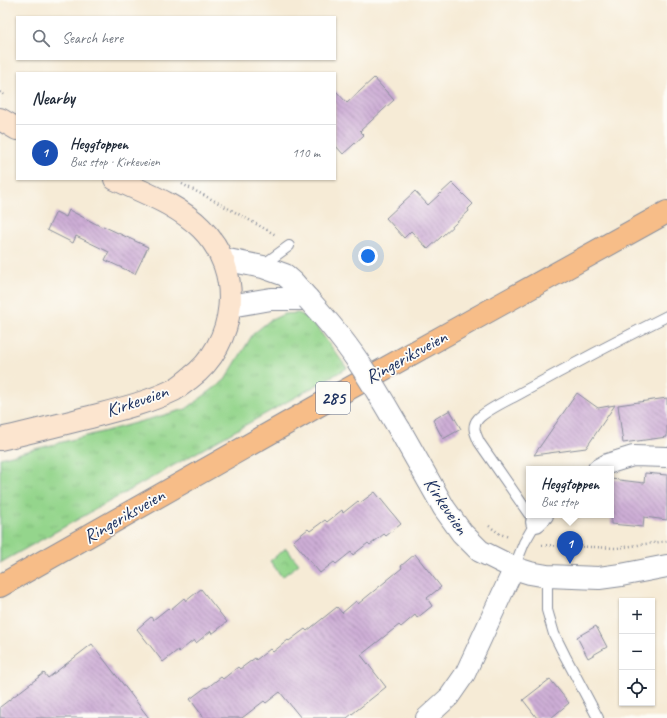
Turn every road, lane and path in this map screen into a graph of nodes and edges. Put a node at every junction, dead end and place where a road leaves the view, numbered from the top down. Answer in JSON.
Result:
{"nodes":[{"id":1,"x":0,"y":119,"type":"edge"},
{"id":2,"x":16,"y":129,"type":"edge"},
{"id":3,"x":117,"y":180,"type":"edge"},
{"id":4,"x":178,"y":182,"type":"dead end"},
{"id":5,"x":667,"y":212,"type":"edge"},
{"id":6,"x":289,"y":246,"type":"joint"},
{"id":7,"x":223,"y":259,"type":"junction"},
{"id":8,"x":263,"y":267,"type":"junction"},
{"id":9,"x":308,"y":299,"type":"junction"},
{"id":10,"x":230,"y":306,"type":"junction"},
{"id":11,"x":667,"y":316,"type":"edge"},
{"id":12,"x":0,"y":440,"type":"edge"},
{"id":13,"x":667,"y":457,"type":"edge"},
{"id":14,"x":603,"y":466,"type":"edge"},
{"id":15,"x":526,"y":505,"type":"edge"},
{"id":16,"x":533,"y":518,"type":"edge"},
{"id":17,"x":484,"y":523,"type":"dead end"},
{"id":18,"x":667,"y":541,"type":"edge"},
{"id":19,"x":524,"y":543,"type":"junction"},
{"id":20,"x":667,"y":566,"type":"edge"},
{"id":21,"x":514,"y":568,"type":"junction"},
{"id":22,"x":547,"y":576,"type":"junction"},
{"id":23,"x":0,"y":586,"type":"edge"},
{"id":24,"x":426,"y":718,"type":"edge"},
{"id":25,"x":598,"y":718,"type":"edge"}],
"edges":[{"from":1,"to":2,"type":"main road"},
{"from":3,"to":7,"type":"main road","name":"Kirkeveien"},
{"from":4,"to":6,"type":"path"},
{"from":5,"to":23,"type":"main road","name":"Ringeriksveien","number":"285"},
{"from":6,"to":8,"type":"lane"},
{"from":7,"to":8,"type":"street","name":"Kirkeveien"},
{"from":7,"to":10,"type":"main road","name":"Kirkeveien"},
{"from":8,"to":9,"type":"street","name":"Kirkeveien"},
{"from":9,"to":10,"type":"street"},
{"from":9,"to":21,"type":"street","name":"Kirkeveien","bridge":true},
{"from":10,"to":12,"type":"main road","name":"Kirkeveien"},
{"from":11,"to":15,"type":"lane"},
{"from":13,"to":14,"type":"street"},
{"from":16,"to":19,"type":"lane"},
{"from":17,"to":19,"type":"path"},
{"from":18,"to":19,"type":"path"},
{"from":19,"to":21,"type":"lane"},
{"from":20,"to":22,"type":"street","name":"Kirkeveien"},
{"from":21,"to":22,"type":"street","name":"Kirkeveien"},
{"from":21,"to":24,"type":"street"},
{"from":22,"to":25,"type":"lane"}]}
